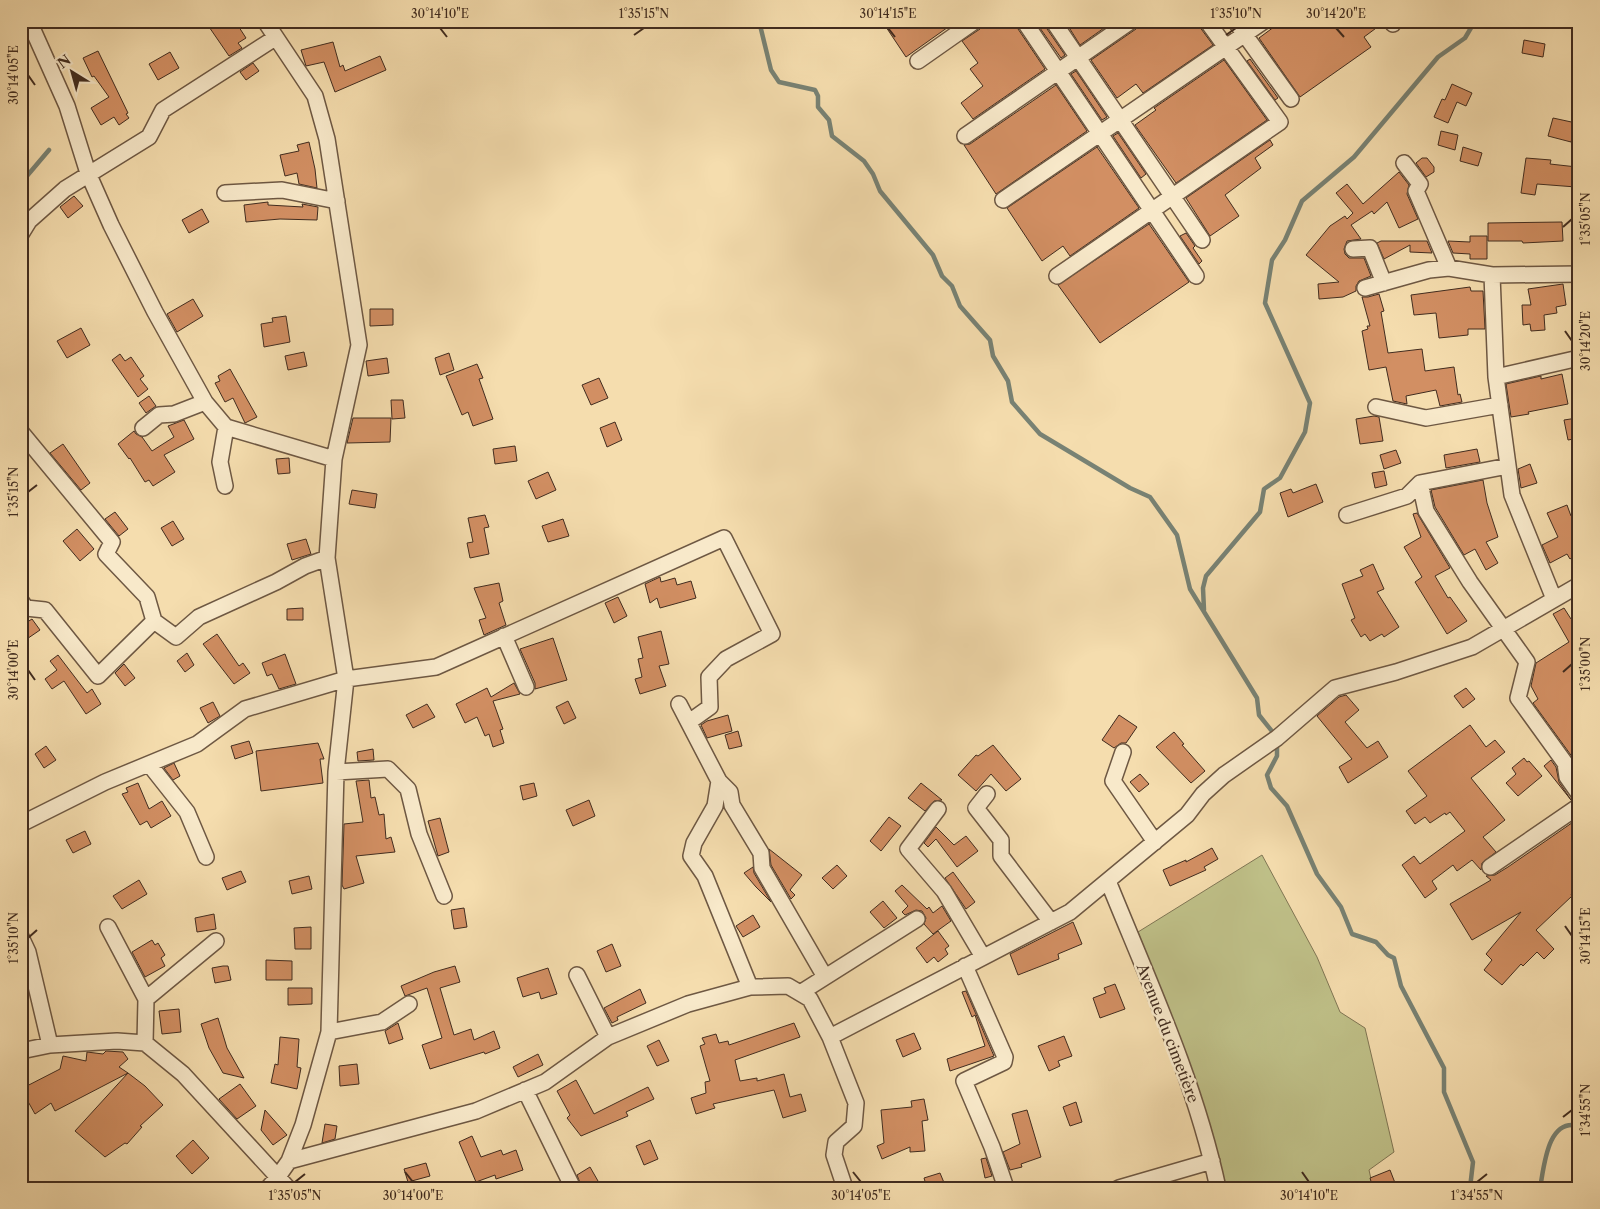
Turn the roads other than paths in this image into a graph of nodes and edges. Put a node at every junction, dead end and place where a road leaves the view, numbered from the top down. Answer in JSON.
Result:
{"nodes":[{"id":1,"x":29,"y":21,"type":"edge"},
{"id":2,"x":265,"y":21,"type":"edge"},
{"id":3,"x":975,"y":21,"type":"edge"},
{"id":4,"x":1024,"y":21,"type":"edge"},
{"id":5,"x":1053,"y":21,"type":"edge"},
{"id":6,"x":1130,"y":21,"type":"edge"},
{"id":7,"x":1207,"y":21,"type":"edge"},
{"id":8,"x":1234,"y":21,"type":"edge"},
{"id":9,"x":1264,"y":21,"type":"edge"},
{"id":10,"x":1244,"y":34,"type":"junction"},
{"id":11,"x":275,"y":38,"type":"junction"},
{"id":12,"x":1226,"y":47,"type":"junction"},
{"id":13,"x":1078,"y":58,"type":"junction"},
{"id":14,"x":918,"y":61,"type":"dead end"},
{"id":15,"x":1058,"y":72,"type":"junction"},
{"id":16,"x":1292,"y":99,"type":"dead end"},
{"id":17,"x":1120,"y":120,"type":"junction"},
{"id":18,"x":1100,"y":133,"type":"junction"},
{"id":19,"x":965,"y":136,"type":"dead end"},
{"id":20,"x":1404,"y":164,"type":"dead end"},
{"id":21,"x":88,"y":174,"type":"junction"},
{"id":22,"x":225,"y":193,"type":"dead end"},
{"id":23,"x":1172,"y":196,"type":"junction"},
{"id":24,"x":1003,"y":200,"type":"dead end"},
{"id":25,"x":337,"y":201,"type":"junction"},
{"id":26,"x":1152,"y":210,"type":"junction"},
{"id":27,"x":21,"y":234,"type":"edge"},
{"id":28,"x":1202,"y":240,"type":"dead end"},
{"id":29,"x":1353,"y":249,"type":"dead end"},
{"id":30,"x":1449,"y":268,"type":"junction"},
{"id":31,"x":1579,"y":274,"type":"edge"},
{"id":32,"x":1492,"y":275,"type":"junction"},
{"id":33,"x":1057,"y":276,"type":"dead end"},
{"id":34,"x":1196,"y":276,"type":"dead end"},
{"id":35,"x":1384,"y":283,"type":"junction"},
{"id":36,"x":1365,"y":288,"type":"dead end"},
{"id":37,"x":1579,"y":358,"type":"edge"},
{"id":38,"x":1496,"y":377,"type":"junction"},
{"id":39,"x":205,"y":402,"type":"junction"},
{"id":40,"x":1500,"y":405,"type":"junction"},
{"id":41,"x":1376,"y":407,"type":"dead end"},
{"id":42,"x":226,"y":427,"type":"junction"},
{"id":43,"x":143,"y":428,"type":"dead end"},
{"id":44,"x":21,"y":432,"type":"edge"},
{"id":45,"x":334,"y":459,"type":"junction"},
{"id":46,"x":1508,"y":466,"type":"junction"},
{"id":47,"x":1420,"y":483,"type":"junction"},
{"id":48,"x":225,"y":486,"type":"dead end"},
{"id":49,"x":1346,"y":515,"type":"dead end"},
{"id":50,"x":327,"y":558,"type":"junction"},
{"id":51,"x":1579,"y":585,"type":"edge"},
{"id":52,"x":1554,"y":599,"type":"junction"},
{"id":53,"x":21,"y":601,"type":"edge"},
{"id":54,"x":154,"y":621,"type":"junction"},
{"id":55,"x":1505,"y":629,"type":"junction"},
{"id":56,"x":504,"y":636,"type":"junction"},
{"id":57,"x":346,"y":679,"type":"junction"},
{"id":58,"x":526,"y":687,"type":"dead end"},
{"id":59,"x":679,"y":704,"type":"dead end"},
{"id":60,"x":689,"y":722,"type":"junction"},
{"id":61,"x":1123,"y":752,"type":"dead end"},
{"id":62,"x":149,"y":764,"type":"junction"},
{"id":63,"x":336,"y":772,"type":"junction"},
{"id":64,"x":719,"y":781,"type":"junction"},
{"id":65,"x":987,"y":794,"type":"dead end"},
{"id":66,"x":1579,"y":794,"type":"edge"},
{"id":67,"x":1579,"y":806,"type":"edge"},
{"id":68,"x":938,"y":809,"type":"dead end"},
{"id":69,"x":21,"y":824,"type":"edge"},
{"id":70,"x":1156,"y":842,"type":"junction"},
{"id":71,"x":206,"y":857,"type":"dead end"},
{"id":72,"x":1490,"y":867,"type":"dead end"},
{"id":73,"x":1108,"y":881,"type":"junction"},
{"id":74,"x":444,"y":896,"type":"dead end"},
{"id":75,"x":917,"y":919,"type":"dead end"},
{"id":76,"x":1051,"y":922,"type":"junction"},
{"id":77,"x":108,"y":927,"type":"dead end"},
{"id":78,"x":21,"y":936,"type":"edge"},
{"id":79,"x":216,"y":941,"type":"dead end"},
{"id":80,"x":983,"y":957,"type":"junction"},
{"id":81,"x":966,"y":966,"type":"junction"},
{"id":82,"x":577,"y":975,"type":"dead end"},
{"id":83,"x":826,"y":977,"type":"junction"},
{"id":84,"x":750,"y":987,"type":"junction"},
{"id":85,"x":800,"y":993,"type":"junction"},
{"id":86,"x":146,"y":999,"type":"junction"},
{"id":87,"x":409,"y":1004,"type":"dead end"},
{"id":88,"x":329,"y":1032,"type":"junction"},
{"id":89,"x":608,"y":1037,"type":"junction"},
{"id":90,"x":830,"y":1037,"type":"junction"},
{"id":91,"x":145,"y":1043,"type":"junction"},
{"id":92,"x":50,"y":1045,"type":"junction"},
{"id":93,"x":21,"y":1051,"type":"edge"},
{"id":94,"x":525,"y":1090,"type":"junction"},
{"id":95,"x":289,"y":1160,"type":"junction"},
{"id":96,"x":1212,"y":1161,"type":"junction"},
{"id":97,"x":278,"y":1184,"type":"edge"},
{"id":98,"x":573,"y":1188,"type":"edge"},
{"id":99,"x":845,"y":1188,"type":"edge"},
{"id":100,"x":1006,"y":1188,"type":"edge"},
{"id":101,"x":1119,"y":1188,"type":"edge"},
{"id":102,"x":1218,"y":1188,"type":"edge"}],
"edges":[{"from":1,"to":21,"type":"street"},
{"from":2,"to":11,"type":"street"},
{"from":3,"to":14,"type":"street"},
{"from":4,"to":15,"type":"street"},
{"from":5,"to":13,"type":"street"},
{"from":6,"to":13,"type":"street"},
{"from":7,"to":12,"type":"street"},
{"from":8,"to":10,"type":"street"},
{"from":9,"to":10,"type":"street"},
{"from":10,"to":12,"type":"street"},
{"from":10,"to":16,"type":"street"},
{"from":11,"to":21,"type":"street"},
{"from":11,"to":25,"type":"street"},
{"from":12,"to":17,"type":"street"},
{"from":12,"to":23,"type":"street"},
{"from":13,"to":15,"type":"street"},
{"from":13,"to":17,"type":"street"},
{"from":15,"to":18,"type":"street"},
{"from":15,"to":19,"type":"street"},
{"from":17,"to":18,"type":"street"},
{"from":17,"to":23,"type":"street"},
{"from":18,"to":24,"type":"street"},
{"from":18,"to":26,"type":"street"},
{"from":20,"to":30,"type":"street"},
{"from":21,"to":27,"type":"street"},
{"from":21,"to":39,"type":"street"},
{"from":22,"to":25,"type":"street"},
{"from":23,"to":26,"type":"street"},
{"from":23,"to":28,"type":"street"},
{"from":25,"to":45,"type":"street"},
{"from":26,"to":33,"type":"street"},
{"from":26,"to":34,"type":"street"},
{"from":29,"to":35,"type":"street"},
{"from":30,"to":32,"type":"street"},
{"from":30,"to":35,"type":"street"},
{"from":31,"to":32,"type":"street"},
{"from":32,"to":38,"type":"street"},
{"from":35,"to":36,"type":"street"},
{"from":37,"to":38,"type":"street"},
{"from":38,"to":40,"type":"street"},
{"from":39,"to":42,"type":"street"},
{"from":39,"to":43,"type":"street"},
{"from":40,"to":41,"type":"street"},
{"from":40,"to":46,"type":"street"},
{"from":42,"to":45,"type":"street"},
{"from":42,"to":48,"type":"street"},
{"from":44,"to":54,"type":"street"},
{"from":45,"to":50,"type":"street"},
{"from":46,"to":47,"type":"street"},
{"from":46,"to":52,"type":"street"},
{"from":47,"to":49,"type":"street"},
{"from":47,"to":55,"type":"street"},
{"from":50,"to":54,"type":"street"},
{"from":50,"to":57,"type":"street"},
{"from":51,"to":52,"type":"street"},
{"from":52,"to":55,"type":"street"},
{"from":53,"to":54,"type":"street"},
{"from":55,"to":66,"type":"street"},
{"from":55,"to":70,"type":"street"},
{"from":56,"to":57,"type":"street"},
{"from":56,"to":58,"type":"street"},
{"from":56,"to":60,"type":"street"},
{"from":57,"to":62,"type":"street"},
{"from":57,"to":63,"type":"street"},
{"from":59,"to":60,"type":"street"},
{"from":60,"to":64,"type":"street"},
{"from":61,"to":70,"type":"street"},
{"from":62,"to":69,"type":"street"},
{"from":62,"to":71,"type":"street"},
{"from":63,"to":74,"type":"street"},
{"from":63,"to":88,"type":"street"},
{"from":64,"to":83,"type":"street"},
{"from":64,"to":84,"type":"street"},
{"from":65,"to":76,"type":"street"},
{"from":67,"to":72,"type":"street"},
{"from":68,"to":80,"type":"street"},
{"from":70,"to":73,"type":"street"},
{"from":73,"to":76,"type":"street"},
{"from":73,"to":96,"type":"street","name":"Avenue du cimetière"},
{"from":75,"to":83,"type":"street"},
{"from":76,"to":80,"type":"street"},
{"from":77,"to":86,"type":"street"},
{"from":78,"to":92,"type":"street"},
{"from":79,"to":86,"type":"street"},
{"from":80,"to":81,"type":"street"},
{"from":81,"to":90,"type":"street"},
{"from":81,"to":100,"type":"street"},
{"from":82,"to":89,"type":"street"},
{"from":83,"to":85,"type":"street"},
{"from":84,"to":85,"type":"street"},
{"from":84,"to":89,"type":"street"},
{"from":85,"to":90,"type":"street"},
{"from":86,"to":91,"type":"street"},
{"from":87,"to":88,"type":"street"},
{"from":88,"to":95,"type":"street"},
{"from":89,"to":94,"type":"street"},
{"from":90,"to":99,"type":"street"},
{"from":91,"to":92,"type":"street"},
{"from":91,"to":97,"type":"street"},
{"from":92,"to":93,"type":"street"},
{"from":94,"to":95,"type":"street"},
{"from":94,"to":98,"type":"street"},
{"from":95,"to":97,"type":"street"},
{"from":96,"to":101,"type":"street"},
{"from":96,"to":102,"type":"street","name":"Avenue du cimetière"}]}
